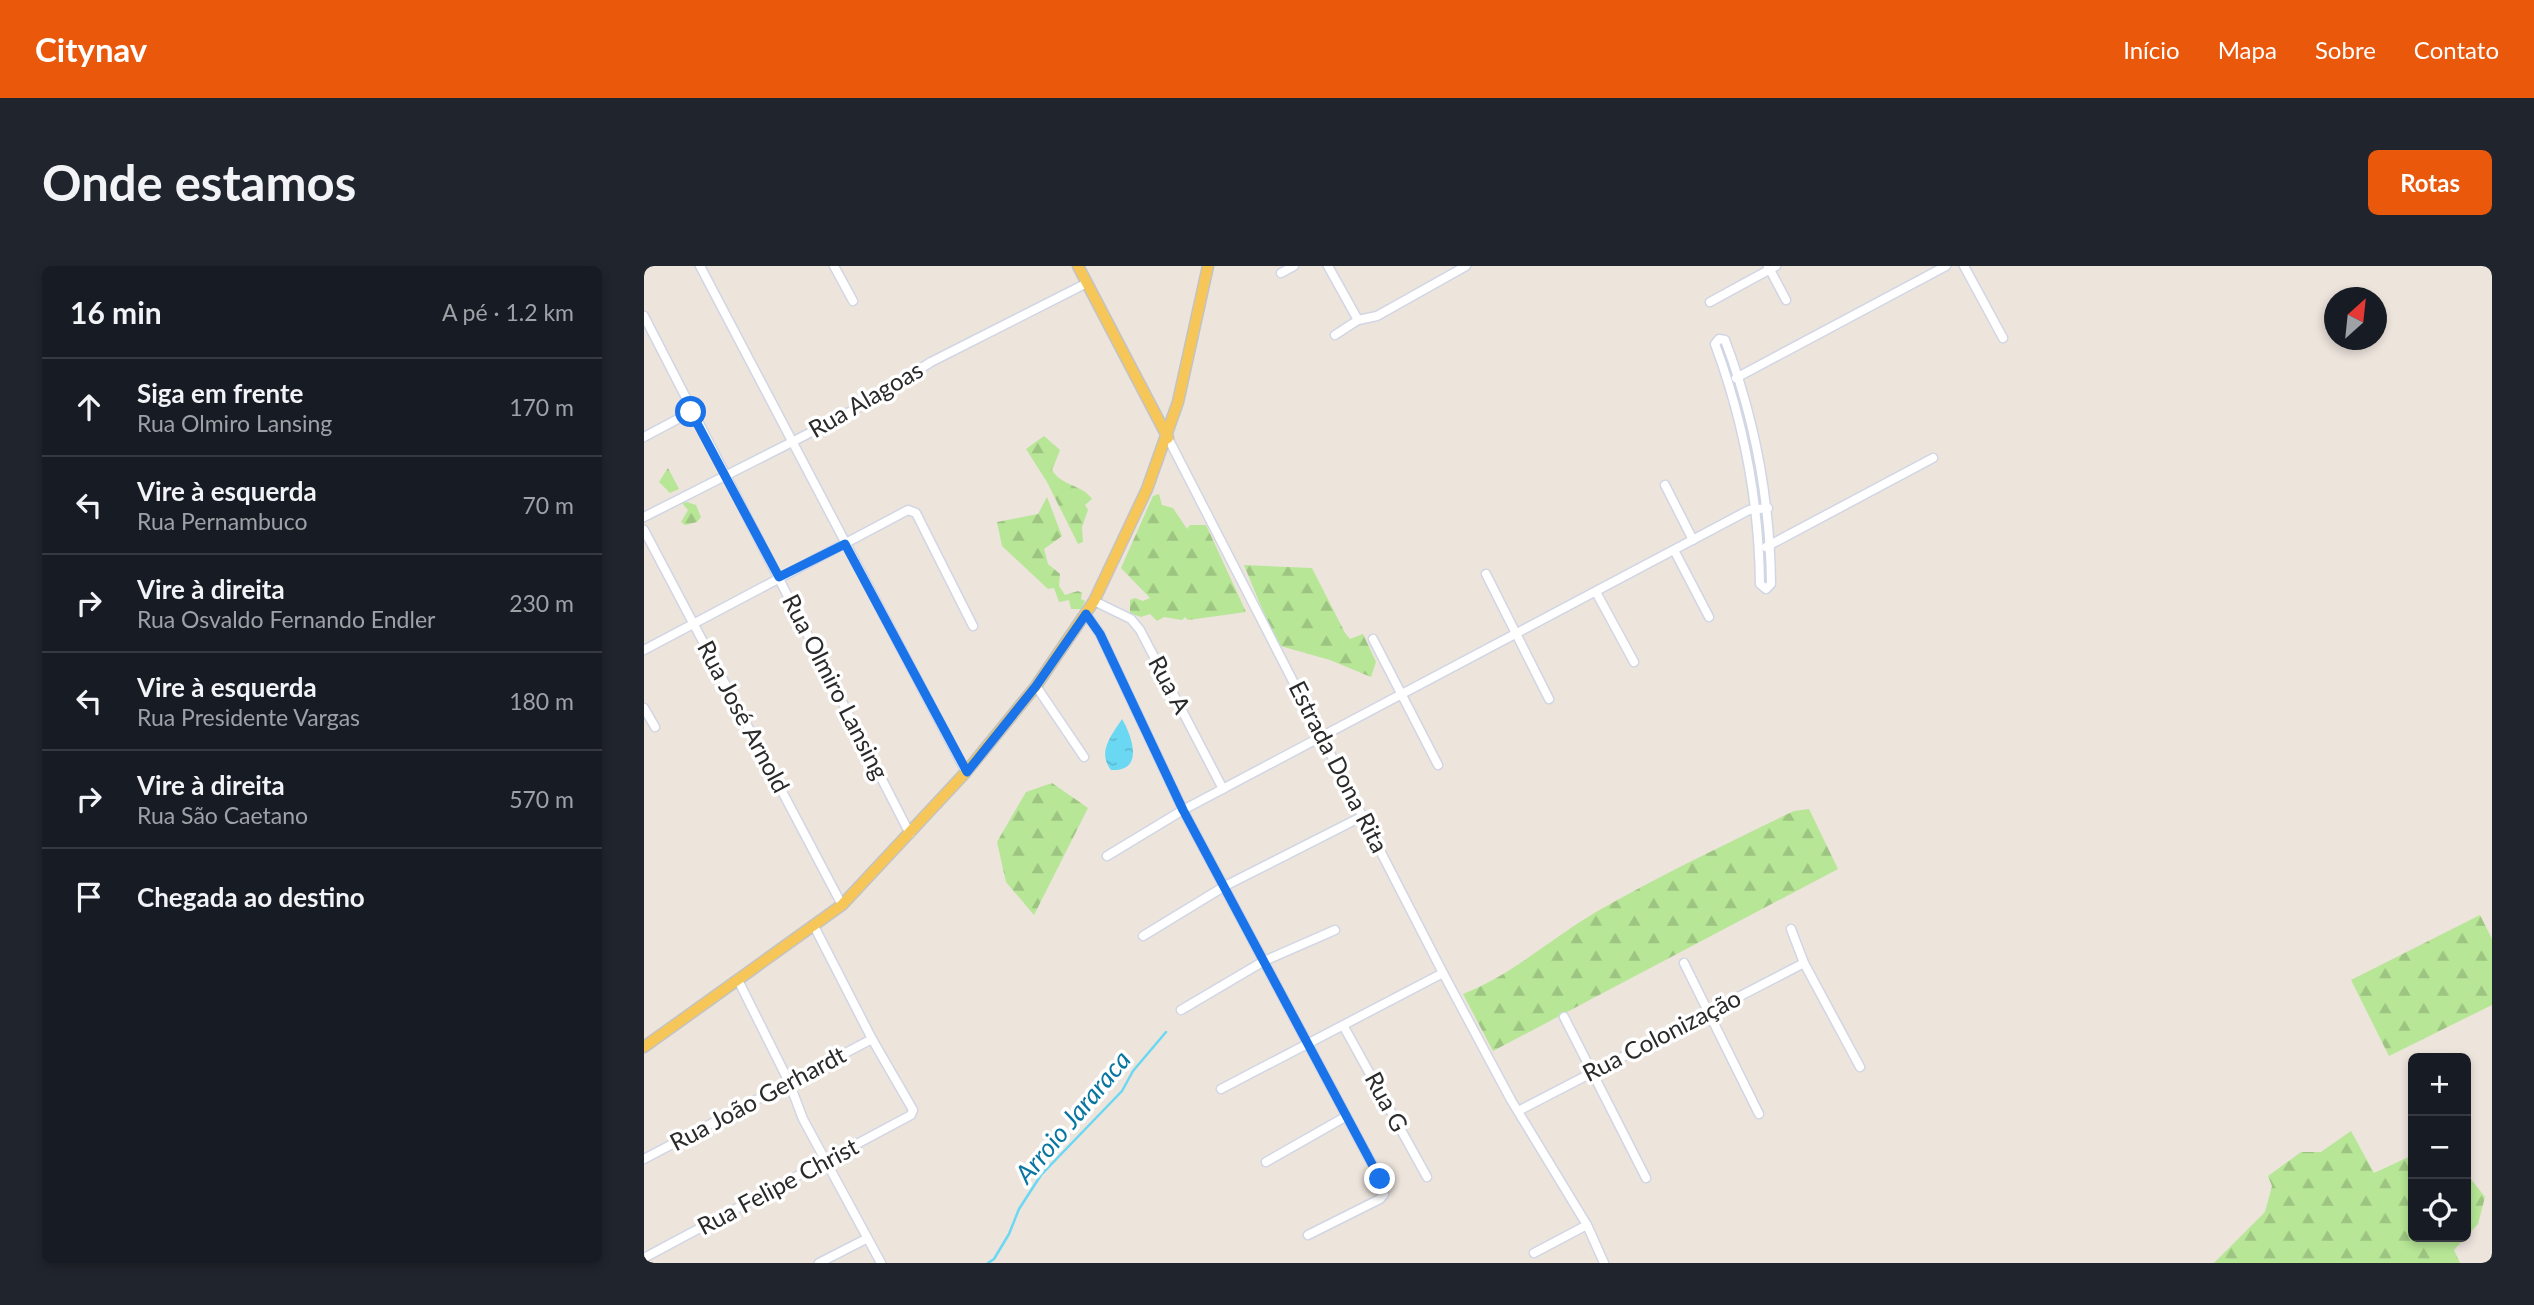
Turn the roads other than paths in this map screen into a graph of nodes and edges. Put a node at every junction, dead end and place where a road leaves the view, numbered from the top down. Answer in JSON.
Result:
{"nodes":[{"id":1,"x":700,"y":266,"type":"edge"},
{"id":2,"x":834,"y":266,"type":"edge"},
{"id":3,"x":1079,"y":266,"type":"edge"},
{"id":4,"x":1208,"y":266,"type":"edge"},
{"id":5,"x":1294,"y":266,"type":"edge"},
{"id":6,"x":1328,"y":266,"type":"edge"},
{"id":7,"x":1466,"y":266,"type":"edge"},
{"id":8,"x":1946,"y":266,"type":"edge"},
{"id":9,"x":1964,"y":266,"type":"edge"},
{"id":10,"x":1772,"y":267,"type":"edge"},
{"id":11,"x":1281,"y":273,"type":"dead end"},
{"id":12,"x":1087,"y":283,"type":"junction"},
{"id":13,"x":1786,"y":300,"type":"dead end"},
{"id":14,"x":853,"y":301,"type":"dead end"},
{"id":15,"x":1710,"y":302,"type":"dead end"},
{"id":16,"x":644,"y":316,"type":"edge"},
{"id":17,"x":1358,"y":320,"type":"junction"},
{"id":18,"x":1335,"y":335,"type":"dead end"},
{"id":19,"x":2003,"y":338,"type":"dead end"},
{"id":20,"x":1739,"y":377,"type":"junction"},
{"id":21,"x":1728,"y":380,"type":"junction"},
{"id":22,"x":691,"y":412,"type":"junction"},
{"id":23,"x":644,"y":437,"type":"edge"},
{"id":24,"x":1168,"y":438,"type":"junction"},
{"id":25,"x":794,"y":441,"type":"junction"},
{"id":26,"x":1933,"y":458,"type":"dead end"},
{"id":27,"x":726,"y":475,"type":"junction"},
{"id":28,"x":1665,"y":485,"type":"dead end"},
{"id":29,"x":1768,"y":508,"type":"junction"},
{"id":30,"x":1756,"y":509,"type":"junction"},
{"id":31,"x":644,"y":517,"type":"edge"},
{"id":32,"x":644,"y":530,"type":"edge"},
{"id":33,"x":1693,"y":540,"type":"junction"},
{"id":34,"x":845,"y":544,"type":"junction"},
{"id":35,"x":1771,"y":547,"type":"junction"},
{"id":36,"x":1759,"y":548,"type":"junction"},
{"id":37,"x":1674,"y":550,"type":"junction"},
{"id":38,"x":1486,"y":574,"type":"dead end"},
{"id":39,"x":779,"y":577,"type":"junction"},
{"id":40,"x":1596,"y":592,"type":"junction"},
{"id":41,"x":1094,"y":601,"type":"junction"},
{"id":42,"x":1086,"y":614,"type":"junction"},
{"id":43,"x":1709,"y":617,"type":"dead end"},
{"id":44,"x":694,"y":623,"type":"junction"},
{"id":45,"x":973,"y":626,"type":"dead end"},
{"id":46,"x":1517,"y":634,"type":"junction"},
{"id":47,"x":1373,"y":639,"type":"dead end"},
{"id":48,"x":644,"y":650,"type":"edge"},
{"id":49,"x":1634,"y":662,"type":"dead end"},
{"id":50,"x":1036,"y":686,"type":"junction"},
{"id":51,"x":1402,"y":695,"type":"junction"},
{"id":52,"x":1549,"y":699,"type":"dead end"},
{"id":53,"x":644,"y":708,"type":"edge"},
{"id":54,"x":655,"y":727,"type":"dead end"},
{"id":55,"x":1323,"y":738,"type":"junction"},
{"id":56,"x":1084,"y":757,"type":"dead end"},
{"id":57,"x":1438,"y":765,"type":"dead end"},
{"id":58,"x":967,"y":772,"type":"junction"},
{"id":59,"x":1223,"y":789,"type":"junction"},
{"id":60,"x":1183,"y":810,"type":"junction"},
{"id":61,"x":1363,"y":816,"type":"junction"},
{"id":62,"x":910,"y":834,"type":"junction"},
{"id":63,"x":1107,"y":856,"type":"dead end"},
{"id":64,"x":1225,"y":886,"type":"junction"},
{"id":65,"x":842,"y":905,"type":"junction"},
{"id":66,"x":814,"y":926,"type":"junction"},
{"id":67,"x":1791,"y":929,"type":"dead end"},
{"id":68,"x":1335,"y":930,"type":"dead end"},
{"id":69,"x":1143,"y":936,"type":"dead end"},
{"id":70,"x":1265,"y":961,"type":"junction"},
{"id":71,"x":1684,"y":963,"type":"dead end"},
{"id":72,"x":1804,"y":963,"type":"junction"},
{"id":73,"x":1443,"y":973,"type":"junction"},
{"id":74,"x":738,"y":980,"type":"junction"},
{"id":75,"x":1181,"y":1010,"type":"dead end"},
{"id":76,"x":1707,"y":1013,"type":"junction"},
{"id":77,"x":1564,"y":1017,"type":"dead end"},
{"id":78,"x":1344,"y":1027,"type":"junction"},
{"id":79,"x":872,"y":1039,"type":"junction"},
{"id":80,"x":1308,"y":1043,"type":"junction"},
{"id":81,"x":644,"y":1047,"type":"edge"},
{"id":82,"x":1860,"y":1067,"type":"dead end"},
{"id":83,"x":1593,"y":1071,"type":"junction"},
{"id":84,"x":789,"y":1082,"type":"junction"},
{"id":85,"x":1221,"y":1088,"type":"dead end"},
{"id":86,"x":1520,"y":1110,"type":"junction"},
{"id":87,"x":1759,"y":1114,"type":"dead end"},
{"id":88,"x":1345,"y":1117,"type":"junction"},
{"id":89,"x":644,"y":1159,"type":"edge"},
{"id":90,"x":1266,"y":1162,"type":"dead end"},
{"id":91,"x":825,"y":1163,"type":"junction"},
{"id":92,"x":1427,"y":1177,"type":"dead end"},
{"id":93,"x":1646,"y":1178,"type":"dead end"},
{"id":94,"x":1587,"y":1225,"type":"junction"},
{"id":95,"x":1308,"y":1235,"type":"dead end"},
{"id":96,"x":866,"y":1239,"type":"junction"},
{"id":97,"x":1534,"y":1253,"type":"dead end"},
{"id":98,"x":644,"y":1258,"type":"edge"},
{"id":99,"x":819,"y":1263,"type":"edge"},
{"id":100,"x":881,"y":1263,"type":"edge"},
{"id":101,"x":1604,"y":1263,"type":"edge"}],
"edges":[{"from":1,"to":25,"type":"street"},
{"from":2,"to":14,"type":"street"},
{"from":3,"to":12,"type":"main road","name":"Estrada Dona Rita"},
{"from":4,"to":24,"type":"main road"},
{"from":5,"to":11,"type":"street"},
{"from":6,"to":17,"type":"street"},
{"from":7,"to":17,"type":"street"},
{"from":8,"to":20,"type":"street"},
{"from":9,"to":19,"type":"street"},
{"from":10,"to":13,"type":"street"},
{"from":10,"to":15,"type":"street"},
{"from":12,"to":24,"type":"main road","name":"Estrada Dona Rita"},
{"from":12,"to":25,"type":"street","name":"Rua Alagoas"},
{"from":16,"to":22,"type":"street","name":"Rua Olmiro Lansing"},
{"from":17,"to":18,"type":"street"},
{"from":20,"to":21,"type":"street"},
{"from":20,"to":21,"type":"street"},
{"from":20,"to":29,"type":"street"},
{"from":21,"to":30,"type":"street"},
{"from":22,"to":23,"type":"street"},
{"from":22,"to":27,"type":"street","name":"Rua Olmiro Lansing"},
{"from":24,"to":41,"type":"main road"},
{"from":24,"to":55,"type":"street","name":"Estrada Dona Rita"},
{"from":25,"to":27,"type":"street","name":"Rua Alagoas"},
{"from":25,"to":34,"type":"street"},
{"from":26,"to":35,"type":"street"},
{"from":27,"to":31,"type":"street","name":"Rua Alagoas"},
{"from":27,"to":39,"type":"street","name":"Rua Olmiro Lansing"},
{"from":28,"to":33,"type":"street"},
{"from":29,"to":30,"type":"street"},
{"from":29,"to":35,"type":"street"},
{"from":30,"to":33,"type":"street"},
{"from":30,"to":36,"type":"street"},
{"from":32,"to":44,"type":"street","name":"Rua José Arnold"},
{"from":33,"to":37,"type":"street"},
{"from":34,"to":39,"type":"street"},
{"from":34,"to":45,"type":"street"},
{"from":34,"to":58,"type":"street"},
{"from":35,"to":36,"type":"street"},
{"from":35,"to":36,"type":"street"},
{"from":37,"to":40,"type":"street"},
{"from":37,"to":43,"type":"street"},
{"from":38,"to":46,"type":"street"},
{"from":39,"to":44,"type":"street"},
{"from":39,"to":62,"type":"street","name":"Rua Olmiro Lansing"},
{"from":40,"to":46,"type":"street"},
{"from":40,"to":49,"type":"street"},
{"from":41,"to":42,"type":"main road"},
{"from":41,"to":59,"type":"street","name":"Rua A"},
{"from":42,"to":50,"type":"main road"},
{"from":42,"to":60,"type":"street"},
{"from":44,"to":48,"type":"street"},
{"from":44,"to":65,"type":"street","name":"Rua José Arnold"},
{"from":46,"to":51,"type":"street"},
{"from":46,"to":52,"type":"street"},
{"from":47,"to":51,"type":"street"},
{"from":50,"to":56,"type":"street"},
{"from":50,"to":58,"type":"main road"},
{"from":51,"to":55,"type":"street"},
{"from":51,"to":57,"type":"street"},
{"from":53,"to":54,"type":"street"},
{"from":55,"to":59,"type":"street"},
{"from":55,"to":61,"type":"street","name":"Estrada Dona Rita"},
{"from":58,"to":62,"type":"main road"},
{"from":59,"to":60,"type":"street"},
{"from":60,"to":63,"type":"street"},
{"from":60,"to":64,"type":"street"},
{"from":61,"to":64,"type":"street"},
{"from":61,"to":73,"type":"street","name":"Estrada Dona Rita"},
{"from":62,"to":65,"type":"main road"},
{"from":64,"to":69,"type":"street"},
{"from":64,"to":70,"type":"street"},
{"from":65,"to":66,"type":"main road"},
{"from":66,"to":74,"type":"main road"},
{"from":66,"to":79,"type":"street"},
{"from":67,"to":72,"type":"street"},
{"from":68,"to":70,"type":"street"},
{"from":70,"to":75,"type":"street"},
{"from":70,"to":80,"type":"street"},
{"from":71,"to":76,"type":"street"},
{"from":72,"to":76,"type":"street","name":"Rua Colonização"},
{"from":72,"to":82,"type":"street"},
{"from":73,"to":78,"type":"street"},
{"from":73,"to":86,"type":"street","name":"Estrada Dona Rita"},
{"from":74,"to":81,"type":"main road"},
{"from":74,"to":84,"type":"street"},
{"from":76,"to":83,"type":"street","name":"Rua Colonização"},
{"from":76,"to":87,"type":"street"},
{"from":77,"to":83,"type":"street"},
{"from":78,"to":80,"type":"street"},
{"from":78,"to":92,"type":"street","name":"Rua G"},
{"from":79,"to":84,"type":"street","name":"Rua João Gerhardt"},
{"from":79,"to":91,"type":"street","name":"Rua Felipe Christ"},
{"from":80,"to":85,"type":"street"},
{"from":80,"to":88,"type":"street"},
{"from":83,"to":86,"type":"street","name":"Rua Colonização"},
{"from":83,"to":93,"type":"street"},
{"from":84,"to":89,"type":"street","name":"Rua João Gerhardt"},
{"from":84,"to":91,"type":"street"},
{"from":86,"to":94,"type":"street","name":"Estrada Dona Rita"},
{"from":88,"to":90,"type":"street"},
{"from":88,"to":95,"type":"street"},
{"from":91,"to":96,"type":"street"},
{"from":91,"to":98,"type":"street","name":"Rua Felipe Christ"},
{"from":94,"to":97,"type":"street"},
{"from":94,"to":101,"type":"street","name":"Estrada Dona Rita"},
{"from":96,"to":99,"type":"street"},
{"from":96,"to":100,"type":"street"}]}
